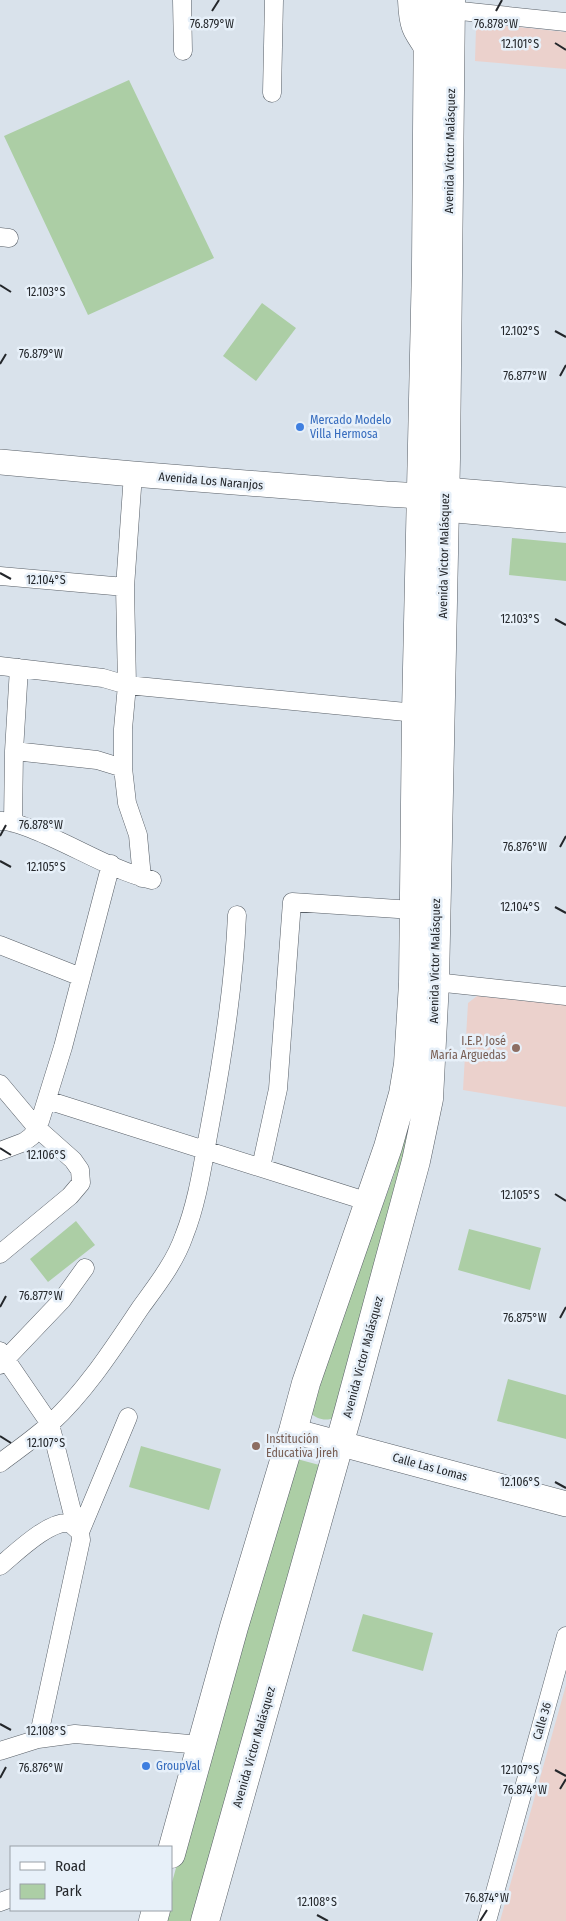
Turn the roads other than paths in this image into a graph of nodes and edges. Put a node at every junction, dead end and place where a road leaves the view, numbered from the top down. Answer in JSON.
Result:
{"nodes":[{"id":1,"x":182,"y":0,"type":"edge"},
{"id":2,"x":274,"y":0,"type":"edge"},
{"id":3,"x":407,"y":0,"type":"edge"},
{"id":4,"x":444,"y":3,"type":"edge"},
{"id":5,"x":566,"y":22,"type":"edge"},
{"id":6,"x":182,"y":51,"type":"dead end"},
{"id":7,"x":428,"y":55,"type":"junction"},
{"id":8,"x":272,"y":93,"type":"dead end"},
{"id":9,"x":0,"y":462,"type":"edge"},
{"id":10,"x":133,"y":474,"type":"junction"},
{"id":11,"x":437,"y":498,"type":"junction"},
{"id":12,"x":566,"y":500,"type":"edge"},
{"id":13,"x":566,"y":520,"type":"edge"},
{"id":14,"x":0,"y":576,"type":"edge"},
{"id":15,"x":125,"y":587,"type":"junction"},
{"id":16,"x":0,"y":666,"type":"edge"},
{"id":17,"x":19,"y":668,"type":"junction"},
{"id":18,"x":127,"y":685,"type":"junction"},
{"id":19,"x":416,"y":714,"type":"junction"},
{"id":20,"x":14,"y":751,"type":"junction"},
{"id":21,"x":123,"y":768,"type":"junction"},
{"id":22,"x":7,"y":822,"type":"edge"},
{"id":23,"x":111,"y":864,"type":"junction"},
{"id":24,"x":413,"y":910,"type":"junction"},
{"id":25,"x":237,"y":915,"type":"dead end"},
{"id":26,"x":0,"y":945,"type":"edge"},
{"id":27,"x":81,"y":977,"type":"junction"},
{"id":28,"x":435,"y":982,"type":"junction"},
{"id":29,"x":566,"y":996,"type":"edge"},
{"id":30,"x":0,"y":1084,"type":"edge"},
{"id":31,"x":47,"y":1100,"type":"junction"},
{"id":32,"x":37,"y":1128,"type":"junction"},
{"id":33,"x":0,"y":1151,"type":"edge"},
{"id":34,"x":205,"y":1152,"type":"junction"},
{"id":35,"x":260,"y":1167,"type":"junction"},
{"id":36,"x":369,"y":1202,"type":"junction"},
{"id":37,"x":0,"y":1254,"type":"edge"},
{"id":38,"x":86,"y":1268,"type":"dead end"},
{"id":39,"x":2,"y":1358,"type":"edge"},
{"id":40,"x":128,"y":1417,"type":"dead end"},
{"id":41,"x":50,"y":1424,"type":"junction"},
{"id":42,"x":293,"y":1431,"type":"junction"},
{"id":43,"x":339,"y":1443,"type":"junction"},
{"id":44,"x":0,"y":1463,"type":"edge"},
{"id":45,"x":566,"y":1504,"type":"edge"},
{"id":46,"x":78,"y":1530,"type":"junction"},
{"id":47,"x":0,"y":1566,"type":"edge"},
{"id":48,"x":566,"y":1636,"type":"edge"},
{"id":49,"x":38,"y":1739,"type":"junction"},
{"id":50,"x":202,"y":1745,"type":"junction"},
{"id":51,"x":0,"y":1751,"type":"edge"},
{"id":52,"x":172,"y":1850,"type":"edge"},
{"id":53,"x":205,"y":1921,"type":"edge"},
{"id":54,"x":487,"y":1921,"type":"edge"}],
"edges":[{"from":1,"to":6,"type":"street"},
{"from":2,"to":8,"type":"street"},
{"from":3,"to":7,"type":"street"},
{"from":4,"to":5,"type":"street"},
{"from":4,"to":7,"type":"main road","name":"Avenida Victor Malásquez"},
{"from":4,"to":11,"type":"main road","name":"Avenida Victor Malásquez"},
{"from":7,"to":11,"type":"main road","name":"Avenida Victor Malásquez"},
{"from":9,"to":10,"type":"street","name":"Avenida Los Naranjos"},
{"from":10,"to":11,"type":"street","name":"Avenida Los Naranjos"},
{"from":10,"to":15,"type":"street"},
{"from":11,"to":12,"type":"street","name":"Avenida Los Naranjos"},
{"from":11,"to":13,"type":"street","name":"Avenida Los Naranjos"},
{"from":11,"to":19,"type":"main road","name":"Avenida Victor Malásquez"},
{"from":11,"to":28,"type":"main road","name":"Avenida Victor Malásquez"},
{"from":14,"to":15,"type":"street"},
{"from":15,"to":18,"type":"street"},
{"from":16,"to":17,"type":"street"},
{"from":17,"to":18,"type":"street"},
{"from":17,"to":20,"type":"street"},
{"from":18,"to":19,"type":"street"},
{"from":18,"to":21,"type":"street"},
{"from":19,"to":24,"type":"main road","name":"Avenida Victor Malásquez"},
{"from":20,"to":21,"type":"street"},
{"from":20,"to":22,"type":"street"},
{"from":21,"to":23,"type":"street"},
{"from":22,"to":23,"type":"street"},
{"from":23,"to":27,"type":"street"},
{"from":24,"to":35,"type":"street"},
{"from":24,"to":36,"type":"main road","name":"Avenida Victor Malásquez"},
{"from":25,"to":34,"type":"street"},
{"from":26,"to":27,"type":"street"},
{"from":27,"to":31,"type":"street"},
{"from":28,"to":29,"type":"street"},
{"from":28,"to":43,"type":"main road","name":"Avenida Victor Malásquez"},
{"from":30,"to":32,"type":"street"},
{"from":31,"to":32,"type":"street"},
{"from":31,"to":34,"type":"street"},
{"from":32,"to":33,"type":"street"},
{"from":32,"to":37,"type":"street"},
{"from":34,"to":35,"type":"street"},
{"from":34,"to":41,"type":"street"},
{"from":35,"to":36,"type":"street"},
{"from":36,"to":42,"type":"main road","name":"Avenida Victor Malásquez"},
{"from":38,"to":39,"type":"street"},
{"from":39,"to":41,"type":"street"},
{"from":40,"to":46,"type":"street"},
{"from":41,"to":44,"type":"street"},
{"from":41,"to":46,"type":"street"},
{"from":42,"to":43,"type":"street","name":"Calle Las Lomas"},
{"from":42,"to":50,"type":"main road","name":"Avenida Victor Malásquez"},
{"from":43,"to":45,"type":"street","name":"Calle Las Lomas"},
{"from":43,"to":53,"type":"main road","name":"Avenida Victor Malásquez"},
{"from":46,"to":47,"type":"street"},
{"from":46,"to":49,"type":"street"},
{"from":48,"to":54,"type":"street","name":"Calle 36"},
{"from":49,"to":50,"type":"street"},
{"from":49,"to":51,"type":"street"},
{"from":50,"to":52,"type":"main road","name":"Avenida Victor Malásquez"}]}
